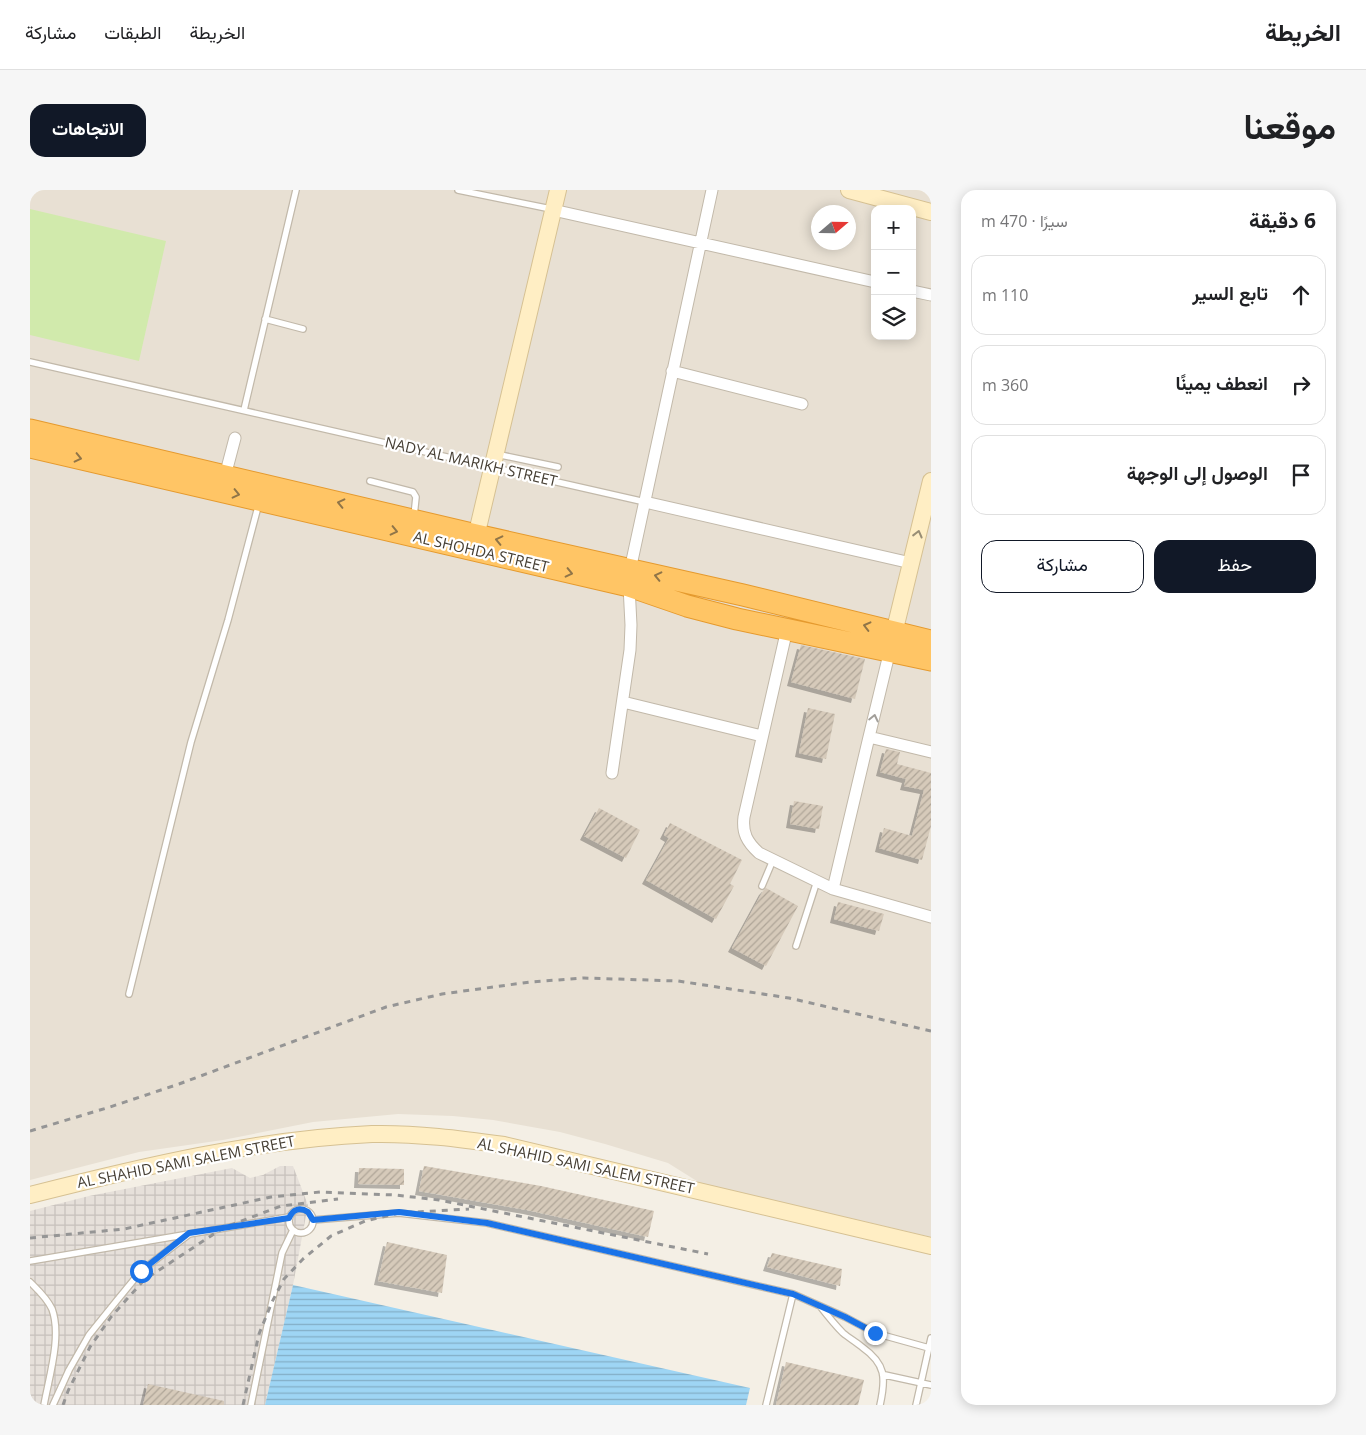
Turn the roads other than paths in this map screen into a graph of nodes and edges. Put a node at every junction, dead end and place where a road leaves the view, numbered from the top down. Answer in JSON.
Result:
{"nodes":[{"id":1,"x":296,"y":190,"type":"edge"},
{"id":2,"x":458,"y":190,"type":"edge"},
{"id":3,"x":558,"y":190,"type":"edge"},
{"id":4,"x":712,"y":190,"type":"edge"},
{"id":5,"x":849,"y":190,"type":"edge"},
{"id":6,"x":553,"y":210,"type":"junction"},
{"id":7,"x":931,"y":212,"type":"edge"},
{"id":8,"x":700,"y":243,"type":"junction"},
{"id":9,"x":871,"y":281,"type":"edge"},
{"id":10,"x":916,"y":292,"type":"edge"},
{"id":11,"x":931,"y":295,"type":"edge"},
{"id":12,"x":265,"y":319,"type":"junction"},
{"id":13,"x":304,"y":329,"type":"dead end"},
{"id":14,"x":30,"y":362,"type":"edge"},
{"id":15,"x":672,"y":371,"type":"junction"},
{"id":16,"x":802,"y":404,"type":"dead end"},
{"id":17,"x":244,"y":410,"type":"junction"},
{"id":18,"x":30,"y":430,"type":"edge"},
{"id":19,"x":234,"y":438,"type":"dead end"},
{"id":20,"x":30,"y":447,"type":"edge"},
{"id":21,"x":493,"y":460,"type":"junction"},
{"id":22,"x":558,"y":467,"type":"dead end"},
{"id":23,"x":225,"y":476,"type":"junction"},
{"id":24,"x":370,"y":481,"type":"dead end"},
{"id":25,"x":931,"y":481,"type":"edge"},
{"id":26,"x":260,"y":500,"type":"junction"},
{"id":27,"x":645,"y":502,"type":"junction"},
{"id":28,"x":413,"y":520,"type":"junction"},
{"id":29,"x":474,"y":542,"type":"junction"},
{"id":30,"x":911,"y":563,"type":"junction"},
{"id":31,"x":630,"y":578,"type":"junction"},
{"id":32,"x":694,"y":584,"type":"junction"},
{"id":33,"x":743,"y":595,"type":"junction"},
{"id":34,"x":687,"y":606,"type":"junction"},
{"id":35,"x":737,"y":619,"type":"junction"},
{"id":36,"x":787,"y":629,"type":"junction"},
{"id":37,"x":892,"y":641,"type":"junction"},
{"id":38,"x":931,"y":642,"type":"edge"},
{"id":39,"x":931,"y":660,"type":"edge"},
{"id":40,"x":623,"y":702,"type":"junction"},
{"id":41,"x":762,"y":736,"type":"junction"},
{"id":42,"x":869,"y":737,"type":"junction"},
{"id":43,"x":931,"y":752,"type":"edge"},
{"id":44,"x":612,"y":773,"type":"dead end"},
{"id":45,"x":774,"y":860,"type":"junction"},
{"id":46,"x":817,"y":881,"type":"junction"},
{"id":47,"x":762,"y":886,"type":"dead end"},
{"id":48,"x":833,"y":889,"type":"junction"},
{"id":49,"x":931,"y":917,"type":"edge"},
{"id":50,"x":796,"y":946,"type":"dead end"},
{"id":51,"x":129,"y":994,"type":"dead end"},
{"id":52,"x":30,"y":1195,"type":"edge"},
{"id":53,"x":289,"y":1218,"type":"junction"},
{"id":54,"x":313,"y":1220,"type":"junction"},
{"id":55,"x":293,"y":1230,"type":"junction"},
{"id":56,"x":189,"y":1233,"type":"junction"},
{"id":57,"x":931,"y":1246,"type":"edge"},
{"id":58,"x":30,"y":1262,"type":"edge"},
{"id":59,"x":30,"y":1282,"type":"edge"},
{"id":60,"x":793,"y":1294,"type":"junction"},
{"id":61,"x":818,"y":1304,"type":"junction"},
{"id":62,"x":931,"y":1338,"type":"edge"},
{"id":63,"x":929,"y":1348,"type":"junction"},
{"id":64,"x":885,"y":1375,"type":"junction"},
{"id":65,"x":921,"y":1383,"type":"junction"},
{"id":66,"x":931,"y":1384,"type":"edge"},
{"id":67,"x":44,"y":1405,"type":"edge"},
{"id":68,"x":53,"y":1405,"type":"edge"},
{"id":69,"x":251,"y":1405,"type":"edge"},
{"id":70,"x":766,"y":1405,"type":"edge"},
{"id":71,"x":880,"y":1405,"type":"edge"},
{"id":72,"x":916,"y":1405,"type":"edge"}],
"edges":[{"from":1,"to":12,"type":"lane"},
{"from":2,"to":6,"type":"lane"},
{"from":3,"to":6,"type":"main road"},
{"from":4,"to":8,"type":"street"},
{"from":5,"to":7,"type":"main road"},
{"from":6,"to":8,"type":"street"},
{"from":6,"to":21,"type":"main road"},
{"from":8,"to":9,"type":"street"},
{"from":8,"to":15,"type":"street"},
{"from":10,"to":11,"type":"street"},
{"from":12,"to":13,"type":"lane"},
{"from":12,"to":17,"type":"lane"},
{"from":14,"to":17,"type":"lane","name":"NADY AL MARIKH STREET"},
{"from":15,"to":16,"type":"street"},
{"from":15,"to":27,"type":"street"},
{"from":17,"to":21,"type":"lane","name":"NADY AL MARIKH STREET"},
{"from":18,"to":23,"type":"highway","name":"AL SHOHDA STREET"},
{"from":19,"to":23,"type":"street"},
{"from":20,"to":26,"type":"highway","name":"AL SHOHDA STREET","one_way":true},
{"from":21,"to":22,"type":"lane"},
{"from":21,"to":27,"type":"lane","name":"NADY AL MARIKH STREET"},
{"from":21,"to":29,"type":"main road"},
{"from":28,"to":23,"type":"highway","name":"AL SHOHDA STREET","one_way":true},
{"from":24,"to":28,"type":"lane"},
{"from":30,"to":25,"type":"main road","one_way":true},
{"from":26,"to":29,"type":"highway","name":"AL SHOHDA STREET","one_way":true},
{"from":26,"to":51,"type":"lane"},
{"from":27,"to":30,"type":"street","name":"NADY AL MARIKH STREET"},
{"from":27,"to":31,"type":"street"},
{"from":28,"to":29,"type":"highway","name":"AL SHOHDA STREET"},
{"from":29,"to":31,"type":"highway","name":"AL SHOHDA STREET"},
{"from":30,"to":37,"type":"main road"},
{"from":32,"to":31,"type":"highway","name":"AL SHOHDA STREET","one_way":true},
{"from":31,"to":34,"type":"highway","name":"AL SHOHDA STREET"},
{"from":31,"to":40,"type":"street"},
{"from":32,"to":33,"type":"highway","name":"AL SHOHDA STREET"},
{"from":32,"to":34,"type":"highway"},
{"from":33,"to":35,"type":"highway"},
{"from":37,"to":33,"type":"highway","name":"AL SHOHDA STREET","one_way":true},
{"from":34,"to":35,"type":"highway","name":"AL SHOHDA STREET"},
{"from":35,"to":36,"type":"highway","name":"AL SHOHDA STREET"},
{"from":36,"to":37,"type":"highway","name":"AL SHOHDA STREET"},
{"from":36,"to":41,"type":"street"},
{"from":37,"to":38,"type":"highway","name":"AL SHOHDA STREET"},
{"from":37,"to":39,"type":"highway","name":"AL SHOHDA STREET"},
{"from":42,"to":37,"type":"street","one_way":true},
{"from":40,"to":41,"type":"street"},
{"from":40,"to":44,"type":"street"},
{"from":41,"to":45,"type":"street"},
{"from":42,"to":43,"type":"street"},
{"from":42,"to":48,"type":"street"},
{"from":45,"to":46,"type":"street"},
{"from":45,"to":47,"type":"lane"},
{"from":46,"to":48,"type":"street"},
{"from":46,"to":50,"type":"lane"},
{"from":48,"to":49,"type":"street"},
{"from":52,"to":57,"type":"main road","name":"AL SHAHID SAMI SALEM STREET"},
{"from":53,"to":54,"type":"lane"},
{"from":53,"to":55,"type":"lane"},
{"from":53,"to":56,"type":"lane"},
{"from":54,"to":55,"type":"lane"},
{"from":54,"to":60,"type":"lane"},
{"from":55,"to":69,"type":"lane"},
{"from":56,"to":58,"type":"lane"},
{"from":56,"to":68,"type":"lane"},
{"from":59,"to":67,"type":"lane"},
{"from":60,"to":61,"type":"lane"},
{"from":60,"to":70,"type":"lane"},
{"from":61,"to":63,"type":"lane"},
{"from":61,"to":64,"type":"lane"},
{"from":62,"to":63,"type":"lane"},
{"from":63,"to":65,"type":"lane"},
{"from":64,"to":65,"type":"lane"},
{"from":64,"to":71,"type":"lane"},
{"from":65,"to":66,"type":"lane"},
{"from":65,"to":72,"type":"lane"}]}
